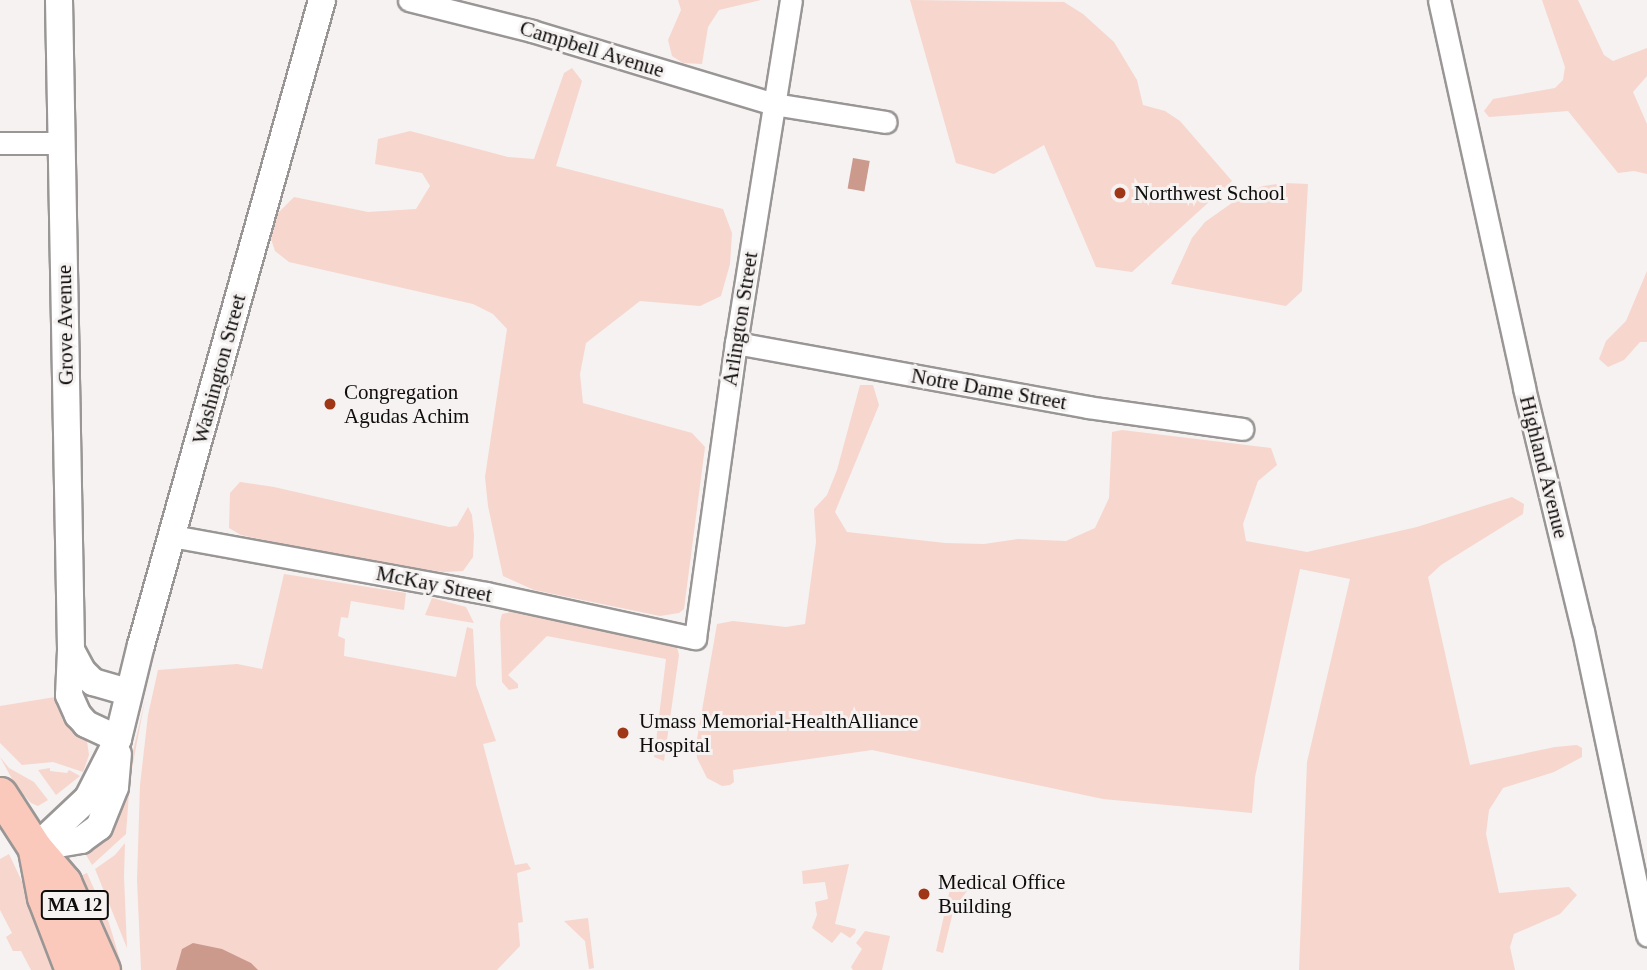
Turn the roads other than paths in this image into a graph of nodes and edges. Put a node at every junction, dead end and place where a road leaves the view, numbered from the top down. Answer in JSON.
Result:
{"nodes":[{"id":1,"x":59,"y":0,"type":"edge"},
{"id":2,"x":322,"y":0,"type":"edge"},
{"id":3,"x":409,"y":0,"type":"edge"},
{"id":4,"x":791,"y":0,"type":"edge"},
{"id":5,"x":1439,"y":0,"type":"edge"},
{"id":6,"x":774,"y":104,"type":"junction"},
{"id":7,"x":886,"y":121,"type":"dead end"},
{"id":8,"x":62,"y":142,"type":"junction"},
{"id":9,"x":0,"y":143,"type":"edge"},
{"id":10,"x":736,"y":343,"type":"junction"},
{"id":11,"x":1242,"y":429,"type":"dead end"},
{"id":12,"x":172,"y":536,"type":"junction"},
{"id":13,"x":695,"y":638,"type":"joint"},
{"id":14,"x":71,"y":649,"type":"junction"},
{"id":15,"x":129,"y":692,"type":"junction"},
{"id":16,"x":118,"y":738,"type":"junction"},
{"id":17,"x":0,"y":794,"type":"edge"},
{"id":18,"x":35,"y":848,"type":"junction"},
{"id":19,"x":1647,"y":935,"type":"edge"},
{"id":20,"x":72,"y":970,"type":"edge"},
{"id":21,"x":103,"y":970,"type":"edge"}],
"edges":[{"from":1,"to":8,"type":"street","name":"Grove Avenue"},
{"from":2,"to":12,"type":"street","name":"Washington Street"},
{"from":3,"to":6,"type":"street","name":"Campbell Avenue"},
{"from":4,"to":6,"type":"street","name":"Arlington Street"},
{"from":5,"to":19,"type":"street","name":"Highland Avenue"},
{"from":6,"to":7,"type":"street","name":"Campbell Avenue"},
{"from":6,"to":10,"type":"street","name":"Arlington Street"},
{"from":8,"to":9,"type":"street"},
{"from":8,"to":14,"type":"street","name":"Grove Avenue"},
{"from":10,"to":11,"type":"street","name":"Notre Dame Street"},
{"from":10,"to":13,"type":"street","name":"Arlington Street"},
{"from":12,"to":13,"type":"street","name":"McKay Street"},
{"from":12,"to":15,"type":"street","name":"Washington Street"},
{"from":14,"to":15,"type":"street"},
{"from":14,"to":16,"type":"street","name":"Grove Avenue"},
{"from":15,"to":16,"type":"street","name":"Washington Street"},
{"from":16,"to":18,"type":"street","name":"Washington Street"},
{"from":17,"to":18,"type":"main road","number":"MA 12"},
{"from":18,"to":20,"type":"main road","number":"MA 12"},
{"from":18,"to":21,"type":"main road","number":"MA 12"}]}
